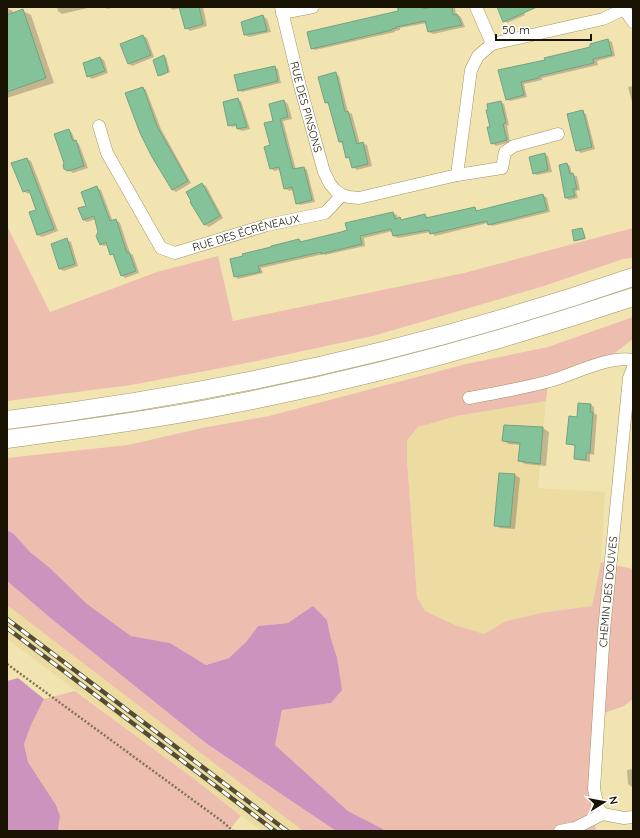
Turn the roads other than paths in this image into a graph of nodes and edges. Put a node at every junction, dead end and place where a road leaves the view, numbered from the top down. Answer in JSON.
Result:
{"nodes":[{"id":1,"x":313,"y":7,"type":"edge"},
{"id":2,"x":476,"y":7,"type":"edge"},
{"id":3,"x":623,"y":8,"type":"edge"},
{"id":4,"x":281,"y":10,"type":"edge"},
{"id":5,"x":633,"y":22,"type":"edge"},
{"id":6,"x":492,"y":44,"type":"junction"},
{"id":7,"x":99,"y":126,"type":"dead end"},
{"id":8,"x":558,"y":134,"type":"dead end"},
{"id":9,"x":457,"y":175,"type":"junction"},
{"id":10,"x":342,"y":195,"type":"junction"},
{"id":11,"x":633,"y":277,"type":"edge"},
{"id":12,"x":633,"y":297,"type":"edge"},
{"id":13,"x":633,"y":360,"type":"edge"},
{"id":14,"x":633,"y":368,"type":"edge"},
{"id":15,"x":469,"y":398,"type":"dead end"},
{"id":16,"x":7,"y":420,"type":"edge"},
{"id":17,"x":7,"y":439,"type":"edge"},
{"id":18,"x":603,"y":814,"type":"junction"},
{"id":19,"x":633,"y":817,"type":"edge"},
{"id":20,"x":560,"y":831,"type":"edge"}],
"edges":[{"from":1,"to":4,"type":"street","name":"RUE DES PINSONS"},
{"from":2,"to":6,"type":"street"},
{"from":3,"to":5,"type":"street"},
{"from":3,"to":6,"type":"street"},
{"from":4,"to":10,"type":"street","name":"RUE DES PINSONS"},
{"from":6,"to":9,"type":"street"},
{"from":7,"to":10,"type":"street","name":"RUE DES ÉCRÉNEAUX"},
{"from":8,"to":9,"type":"street"},
{"from":9,"to":10,"type":"street"},
{"from":11,"to":16,"type":"highway"},
{"from":12,"to":17,"type":"highway"},
{"from":13,"to":15,"type":"street"},
{"from":14,"to":18,"type":"street","name":"CHEMIN DES DOUVES"},
{"from":18,"to":19,"type":"street"},
{"from":18,"to":20,"type":"street"}]}
